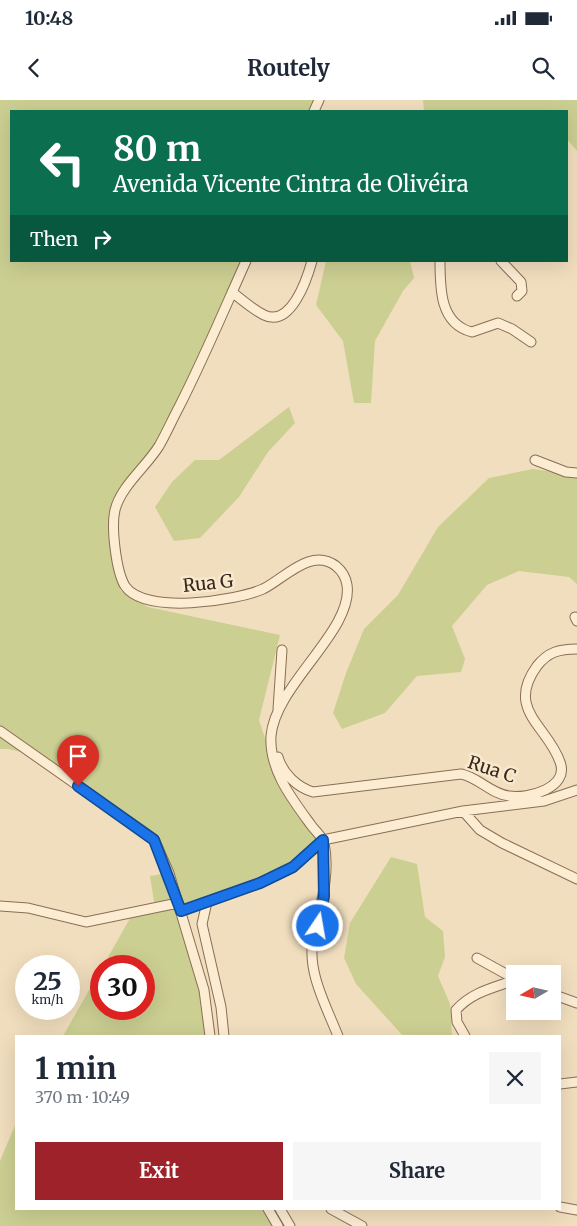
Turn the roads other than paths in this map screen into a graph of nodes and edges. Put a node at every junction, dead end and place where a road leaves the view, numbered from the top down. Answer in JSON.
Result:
{"nodes":[{"id":1,"x":246,"y":262,"type":"edge"},
{"id":2,"x":312,"y":262,"type":"edge"},
{"id":3,"x":440,"y":262,"type":"edge"},
{"id":4,"x":502,"y":262,"type":"edge"},
{"id":5,"x":232,"y":292,"type":"junction"},
{"id":6,"x":517,"y":296,"type":"dead end"},
{"id":7,"x":530,"y":342,"type":"dead end"},
{"id":8,"x":535,"y":460,"type":"dead end"},
{"id":9,"x":577,"y":473,"type":"edge"},
{"id":10,"x":577,"y":649,"type":"edge"},
{"id":11,"x":282,"y":650,"type":"dead end"},
{"id":12,"x":278,"y":714,"type":"junction"},
{"id":13,"x":0,"y":731,"type":"edge"},
{"id":14,"x":271,"y":736,"type":"junction"},
{"id":15,"x":577,"y":790,"type":"edge"},
{"id":16,"x":463,"y":811,"type":"junction"},
{"id":17,"x":323,"y":840,"type":"junction"},
{"id":18,"x":577,"y":879,"type":"edge"},
{"id":19,"x":207,"y":902,"type":"junction"},
{"id":20,"x":0,"y":906,"type":"edge"},
{"id":21,"x":179,"y":907,"type":"junction"},
{"id":22,"x":476,"y":958,"type":"dead end"},
{"id":23,"x":506,"y":975,"type":"edge"},
{"id":24,"x":506,"y":983,"type":"edge"},
{"id":25,"x":561,"y":997,"type":"edge"},
{"id":26,"x":577,"y":1003,"type":"edge"},
{"id":27,"x":210,"y":1035,"type":"edge"},
{"id":28,"x":224,"y":1035,"type":"edge"},
{"id":29,"x":338,"y":1035,"type":"edge"},
{"id":30,"x":464,"y":1035,"type":"edge"},
{"id":31,"x":577,"y":1082,"type":"edge"},
{"id":32,"x":561,"y":1084,"type":"edge"},
{"id":33,"x":561,"y":1207,"type":"edge"},
{"id":34,"x":269,"y":1210,"type":"edge"},
{"id":35,"x":281,"y":1210,"type":"edge"},
{"id":36,"x":334,"y":1210,"type":"edge"},
{"id":37,"x":577,"y":1210,"type":"edge"},
{"id":38,"x":278,"y":1226,"type":"edge"},
{"id":39,"x":290,"y":1226,"type":"edge"},
{"id":40,"x":362,"y":1226,"type":"edge"}],
"edges":[{"from":1,"to":5,"type":"street","name":"Rua G"},
{"from":2,"to":5,"type":"street"},
{"from":3,"to":7,"type":"street"},
{"from":4,"to":6,"type":"street"},
{"from":5,"to":12,"type":"street","name":"Rua G"},
{"from":8,"to":9,"type":"street"},
{"from":10,"to":14,"type":"street","name":"Rua C"},
{"from":11,"to":12,"type":"street"},
{"from":12,"to":14,"type":"street","name":"Rua G"},
{"from":13,"to":21,"type":"street"},
{"from":14,"to":17,"type":"street","name":"Rua G"},
{"from":15,"to":16,"type":"street"},
{"from":16,"to":17,"type":"street"},
{"from":16,"to":18,"type":"street"},
{"from":17,"to":19,"type":"street"},
{"from":17,"to":29,"type":"street"},
{"from":19,"to":21,"type":"street"},
{"from":19,"to":28,"type":"street"},
{"from":20,"to":21,"type":"street"},
{"from":21,"to":27,"type":"street"},
{"from":22,"to":23,"type":"street"},
{"from":24,"to":30,"type":"street"},
{"from":25,"to":26,"type":"street"},
{"from":31,"to":32,"type":"street"},
{"from":33,"to":37,"type":"street"},
{"from":34,"to":38,"type":"street"},
{"from":35,"to":39,"type":"street"},
{"from":36,"to":40,"type":"street"}]}
